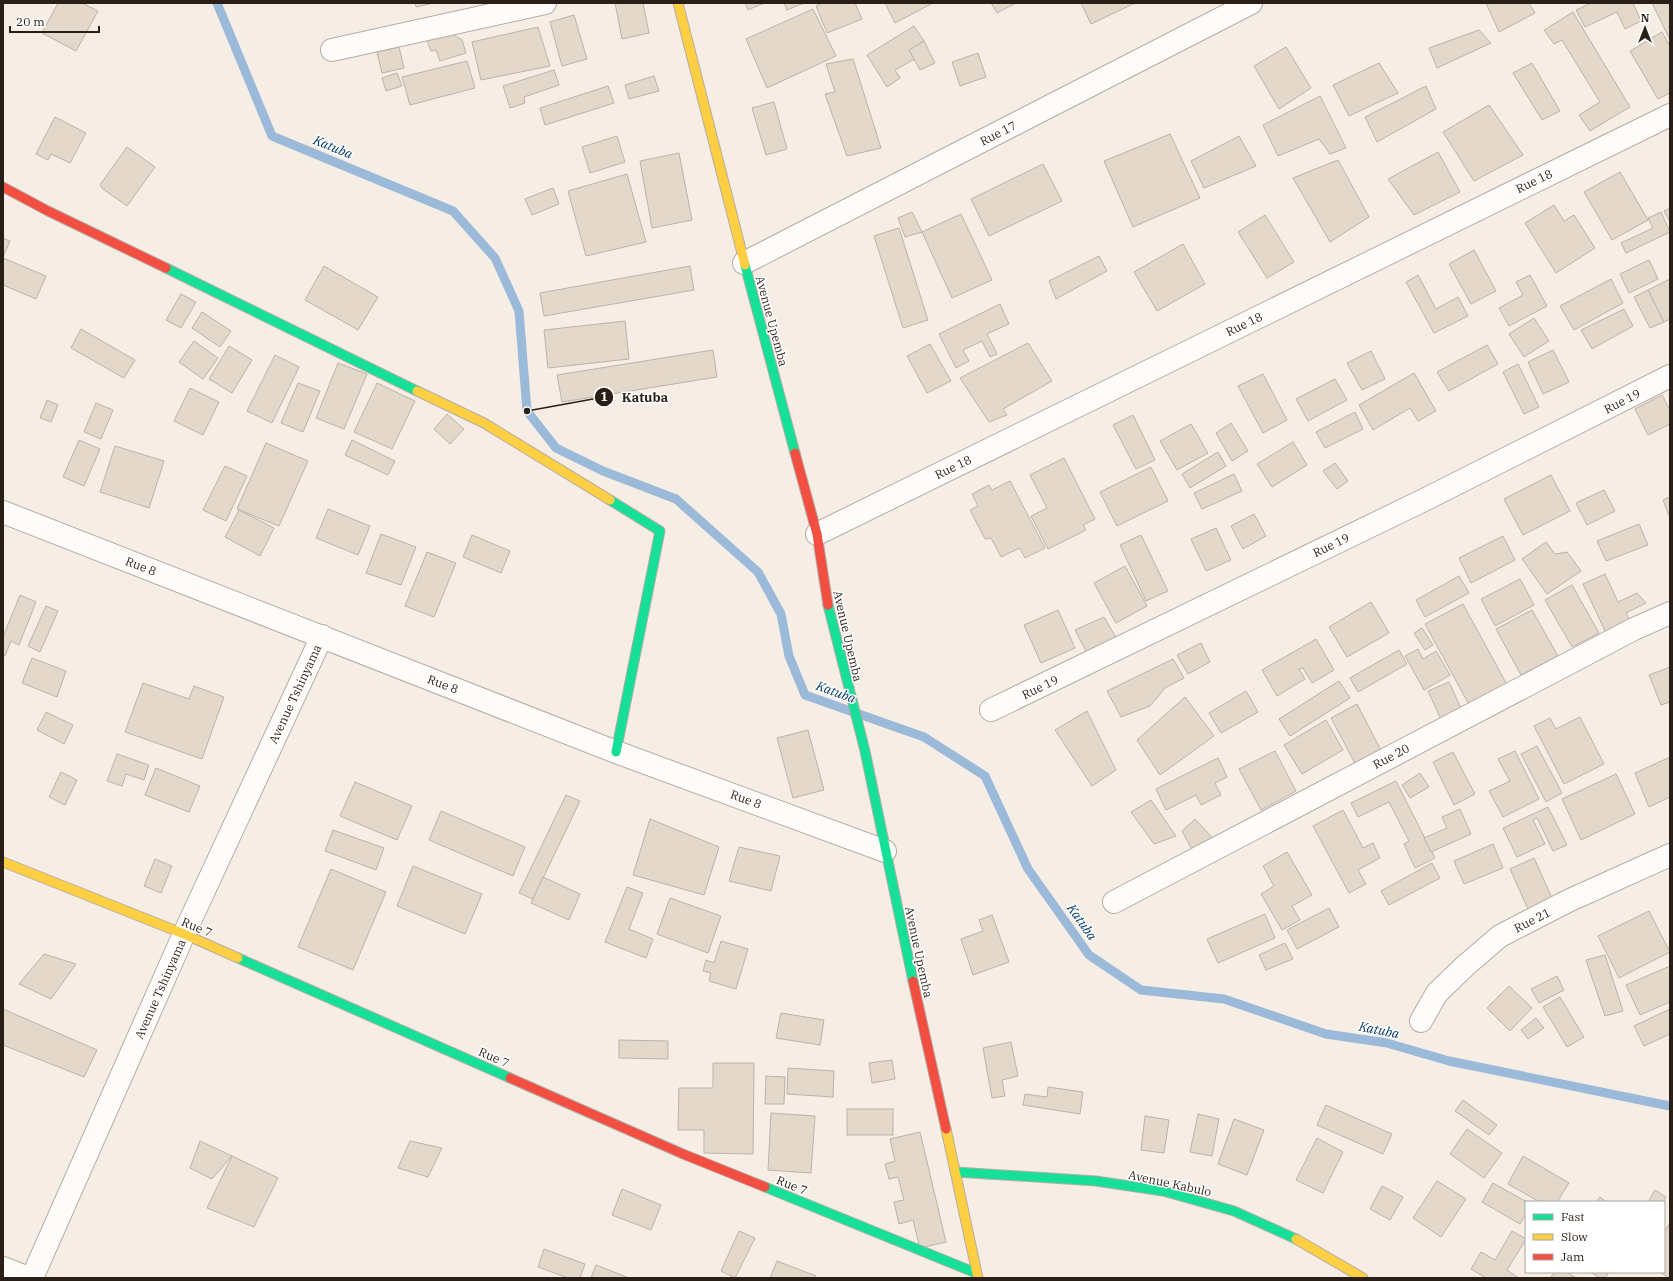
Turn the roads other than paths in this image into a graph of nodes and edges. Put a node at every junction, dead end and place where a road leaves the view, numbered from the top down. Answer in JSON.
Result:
{"nodes":[{"id":1,"x":545,"y":3,"type":"edge"},
{"id":2,"x":678,"y":3,"type":"edge"},
{"id":3,"x":1252,"y":3,"type":"edge"},
{"id":4,"x":332,"y":50,"type":"dead end"},
{"id":5,"x":1670,"y":115,"type":"edge"},
{"id":6,"x":3,"y":187,"type":"edge"},
{"id":7,"x":744,"y":263,"type":"junction"},
{"id":8,"x":1670,"y":376,"type":"edge"},
{"id":9,"x":3,"y":512,"type":"edge"},
{"id":10,"x":817,"y":534,"type":"junction"},
{"id":11,"x":1670,"y":613,"type":"edge"},
{"id":12,"x":322,"y":636,"type":"junction"},
{"id":13,"x":991,"y":710,"type":"dead end"},
{"id":14,"x":616,"y":752,"type":"junction"},
{"id":15,"x":885,"y":851,"type":"junction"},
{"id":16,"x":1670,"y":855,"type":"edge"},
{"id":17,"x":3,"y":862,"type":"edge"},
{"id":18,"x":1114,"y":902,"type":"dead end"},
{"id":19,"x":184,"y":934,"type":"junction"},
{"id":20,"x":1421,"y":1021,"type":"dead end"},
{"id":21,"x":956,"y":1172,"type":"junction"},
{"id":22,"x":3,"y":1268,"type":"edge"},
{"id":23,"x":977,"y":1276,"type":"edge"},
{"id":24,"x":28,"y":1278,"type":"edge"},
{"id":25,"x":32,"y":1278,"type":"edge"},
{"id":26,"x":1363,"y":1278,"type":"edge"}],
"edges":[{"from":1,"to":4,"type":"street"},
{"from":2,"to":7,"type":"street","name":"Avenue Upemba"},
{"from":3,"to":7,"type":"street","name":"Rue 17"},
{"from":5,"to":10,"type":"street","name":"Rue 18"},
{"from":6,"to":14,"type":"street"},
{"from":7,"to":10,"type":"street","name":"Avenue Upemba"},
{"from":8,"to":13,"type":"street","name":"Rue 19"},
{"from":9,"to":12,"type":"street","name":"Rue 8"},
{"from":10,"to":15,"type":"street","name":"Avenue Upemba"},
{"from":11,"to":18,"type":"street","name":"Rue 20"},
{"from":12,"to":14,"type":"street","name":"Rue 8"},
{"from":12,"to":19,"type":"street","name":"Avenue Tshinyama"},
{"from":14,"to":15,"type":"street","name":"Rue 8"},
{"from":15,"to":21,"type":"street","name":"Avenue Upemba"},
{"from":16,"to":20,"type":"street","name":"Rue 21"},
{"from":17,"to":19,"type":"street","name":"Rue 7"},
{"from":19,"to":23,"type":"street","name":"Rue 7"},
{"from":19,"to":25,"type":"street","name":"Avenue Tshinyama"},
{"from":21,"to":23,"type":"street","name":"Avenue Upemba"},
{"from":21,"to":26,"type":"street","name":"Avenue Kabulo"},
{"from":22,"to":24,"type":"street"}]}
